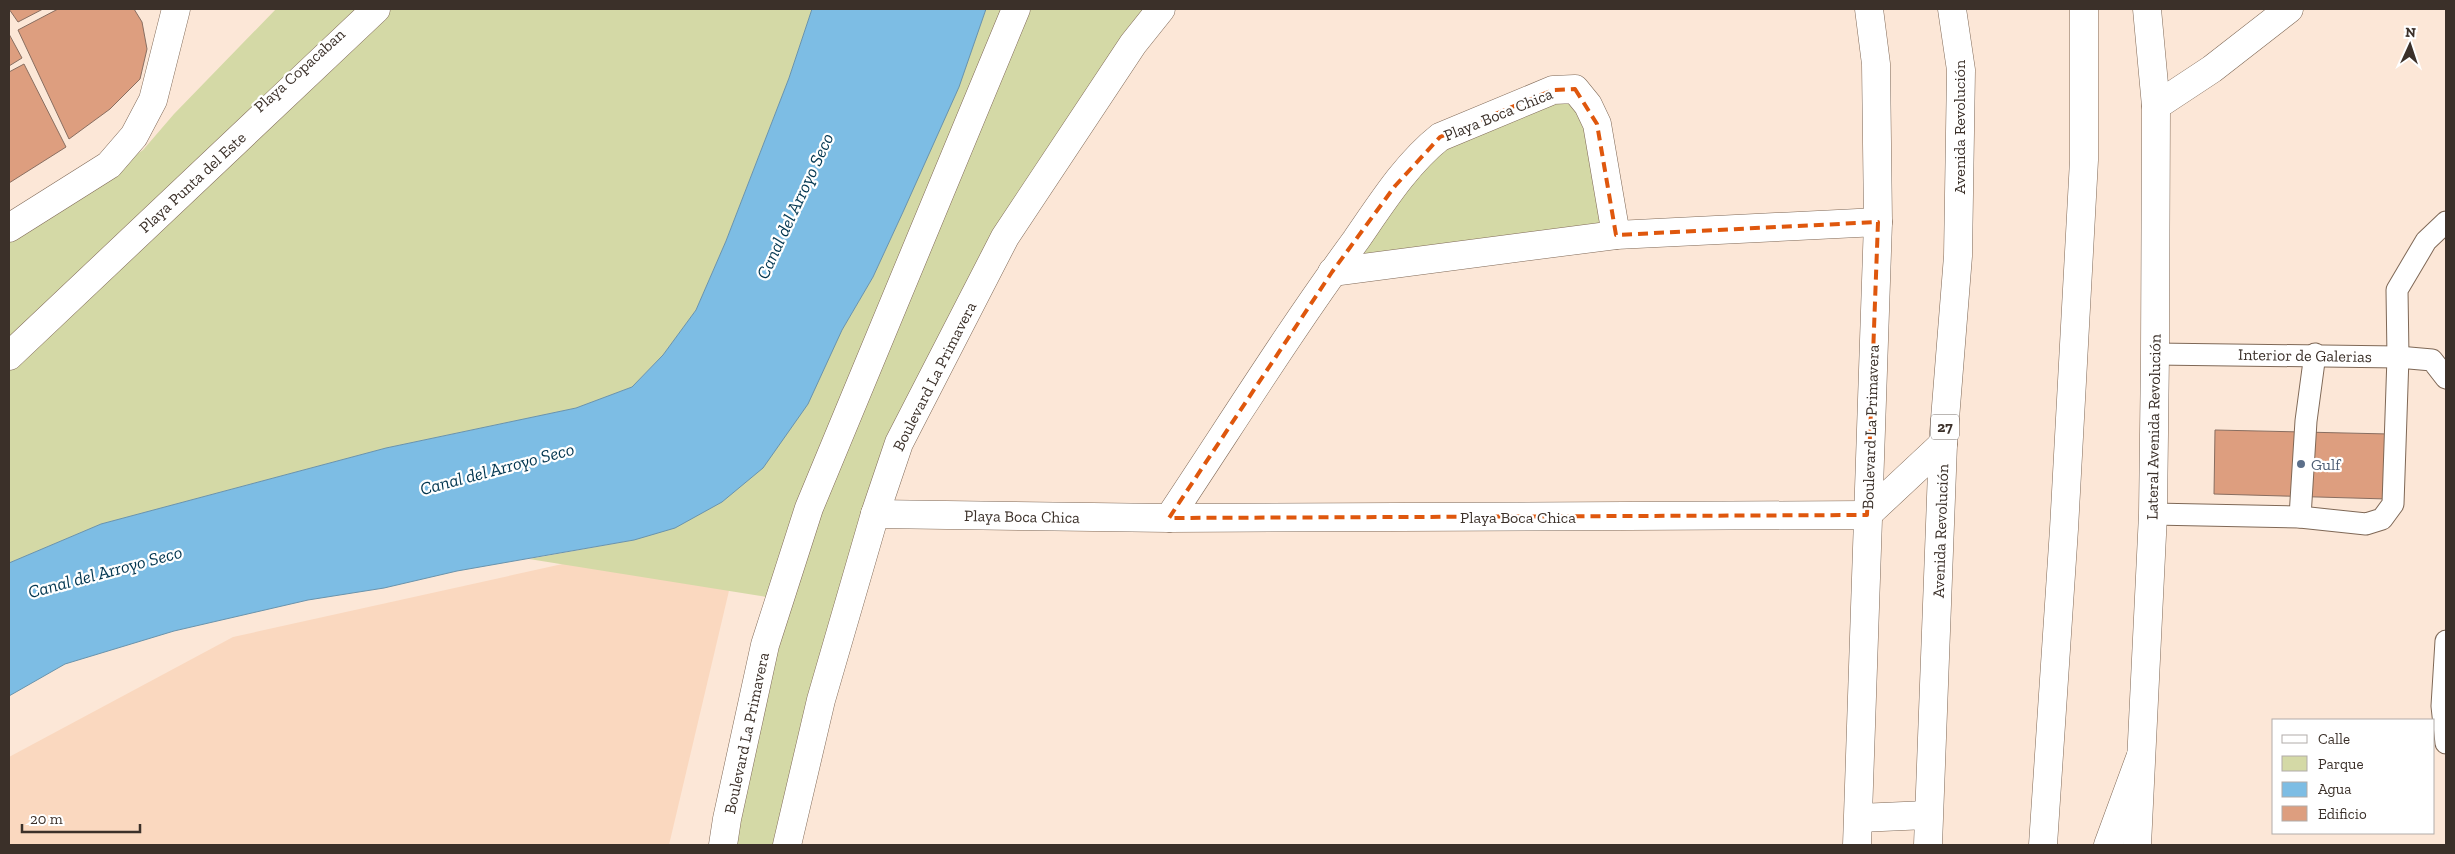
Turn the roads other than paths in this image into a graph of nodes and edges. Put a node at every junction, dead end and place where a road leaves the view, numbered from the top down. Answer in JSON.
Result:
{"nodes":[{"id":1,"x":155,"y":9,"type":"edge"},
{"id":2,"x":176,"y":9,"type":"edge"},
{"id":3,"x":367,"y":9,"type":"edge"},
{"id":4,"x":376,"y":9,"type":"edge"},
{"id":5,"x":1016,"y":9,"type":"edge"},
{"id":6,"x":1161,"y":9,"type":"edge"},
{"id":7,"x":1869,"y":9,"type":"edge"},
{"id":8,"x":1952,"y":9,"type":"edge"},
{"id":9,"x":2084,"y":9,"type":"edge"},
{"id":10,"x":2147,"y":9,"type":"edge"},
{"id":11,"x":2289,"y":9,"type":"edge"},
{"id":12,"x":169,"y":35,"type":"junction"},
{"id":13,"x":2156,"y":106,"type":"junction"},
{"id":14,"x":1878,"y":222,"type":"junction"},
{"id":15,"x":2446,"y":222,"type":"edge"},
{"id":16,"x":9,"y":228,"type":"edge"},
{"id":17,"x":1616,"y":234,"type":"junction"},
{"id":18,"x":1332,"y":272,"type":"junction"},
{"id":19,"x":9,"y":334,"type":"edge"},
{"id":20,"x":2154,"y":354,"type":"junction"},
{"id":21,"x":2314,"y":354,"type":"junction"},
{"id":22,"x":9,"y":356,"type":"edge"},
{"id":23,"x":2398,"y":357,"type":"junction"},
{"id":24,"x":2446,"y":378,"type":"edge"},
{"id":25,"x":1943,"y":444,"type":"junction"},
{"id":26,"x":875,"y":514,"type":"junction"},
{"id":27,"x":2153,"y":514,"type":"junction"},
{"id":28,"x":1867,"y":515,"type":"junction"},
{"id":29,"x":2300,"y":517,"type":"junction"},
{"id":30,"x":1169,"y":518,"type":"junction"},
{"id":31,"x":2446,"y":641,"type":"edge"},
{"id":32,"x":2446,"y":743,"type":"edge"},
{"id":33,"x":2140,"y":758,"type":"junction"},
{"id":34,"x":1928,"y":815,"type":"junction"},
{"id":35,"x":1859,"y":818,"type":"junction"},
{"id":36,"x":723,"y":845,"type":"edge"},
{"id":37,"x":787,"y":845,"type":"edge"},
{"id":38,"x":1856,"y":845,"type":"edge"},
{"id":39,"x":1928,"y":845,"type":"edge"},
{"id":40,"x":2043,"y":845,"type":"edge"},
{"id":41,"x":2108,"y":845,"type":"edge"},
{"id":42,"x":2137,"y":845,"type":"edge"}],
"edges":[{"from":1,"to":12,"type":"street"},
{"from":2,"to":12,"type":"street"},
{"from":3,"to":19,"type":"street","name":"Playa Copacaban"},
{"from":4,"to":22,"type":"street","name":"Playa Punta del Este"},
{"from":5,"to":36,"type":"street","name":"Boulevard La Primavera"},
{"from":6,"to":26,"type":"street","name":"Boulevard La Primavera"},
{"from":7,"to":14,"type":"street","name":"Boulevard La Primavera"},
{"from":8,"to":25,"type":"street","name":"Avenida Revolución","number":"27"},
{"from":9,"to":40,"type":"street"},
{"from":10,"to":13,"type":"street","name":"Lateral Avenida Revolución"},
{"from":11,"to":13,"type":"street"},
{"from":12,"to":16,"type":"street"},
{"from":13,"to":20,"type":"street","name":"Lateral Avenida Revolución"},
{"from":14,"to":17,"type":"street"},
{"from":14,"to":28,"type":"street","name":"Boulevard La Primavera"},
{"from":15,"to":23,"type":"lane"},
{"from":17,"to":18,"type":"street"},
{"from":17,"to":18,"type":"street","name":"Playa Boca Chica"},
{"from":18,"to":30,"type":"street","name":"Playa Boca Chica"},
{"from":20,"to":21,"type":"lane","name":"Interior de Galerias"},
{"from":20,"to":27,"type":"street","name":"Lateral Avenida Revolución"},
{"from":21,"to":23,"type":"lane","name":"Interior de Galerias"},
{"from":21,"to":29,"type":"lane"},
{"from":23,"to":24,"type":"lane","name":"Interior de Galerias"},
{"from":23,"to":29,"type":"lane"},
{"from":25,"to":28,"type":"street"},
{"from":25,"to":34,"type":"street","name":"Avenida Revolución","number":"27"},
{"from":26,"to":30,"type":"street","name":"Playa Boca Chica"},
{"from":26,"to":37,"type":"street","name":"Boulevard La Primavera"},
{"from":27,"to":29,"type":"lane"},
{"from":27,"to":33,"type":"street","name":"Lateral Avenida Revolución"},
{"from":28,"to":30,"type":"street","name":"Playa Boca Chica"},
{"from":28,"to":35,"type":"street","name":"Boulevard La Primavera"},
{"from":31,"to":32,"type":"lane"},
{"from":33,"to":41,"type":"street"},
{"from":33,"to":42,"type":"street","name":"Lateral Avenida Revolución"},
{"from":34,"to":35,"type":"street"},
{"from":34,"to":39,"type":"street","name":"Avenida Revolución","number":"27"},
{"from":35,"to":38,"type":"street","name":"Boulevard La Primavera"}]}
